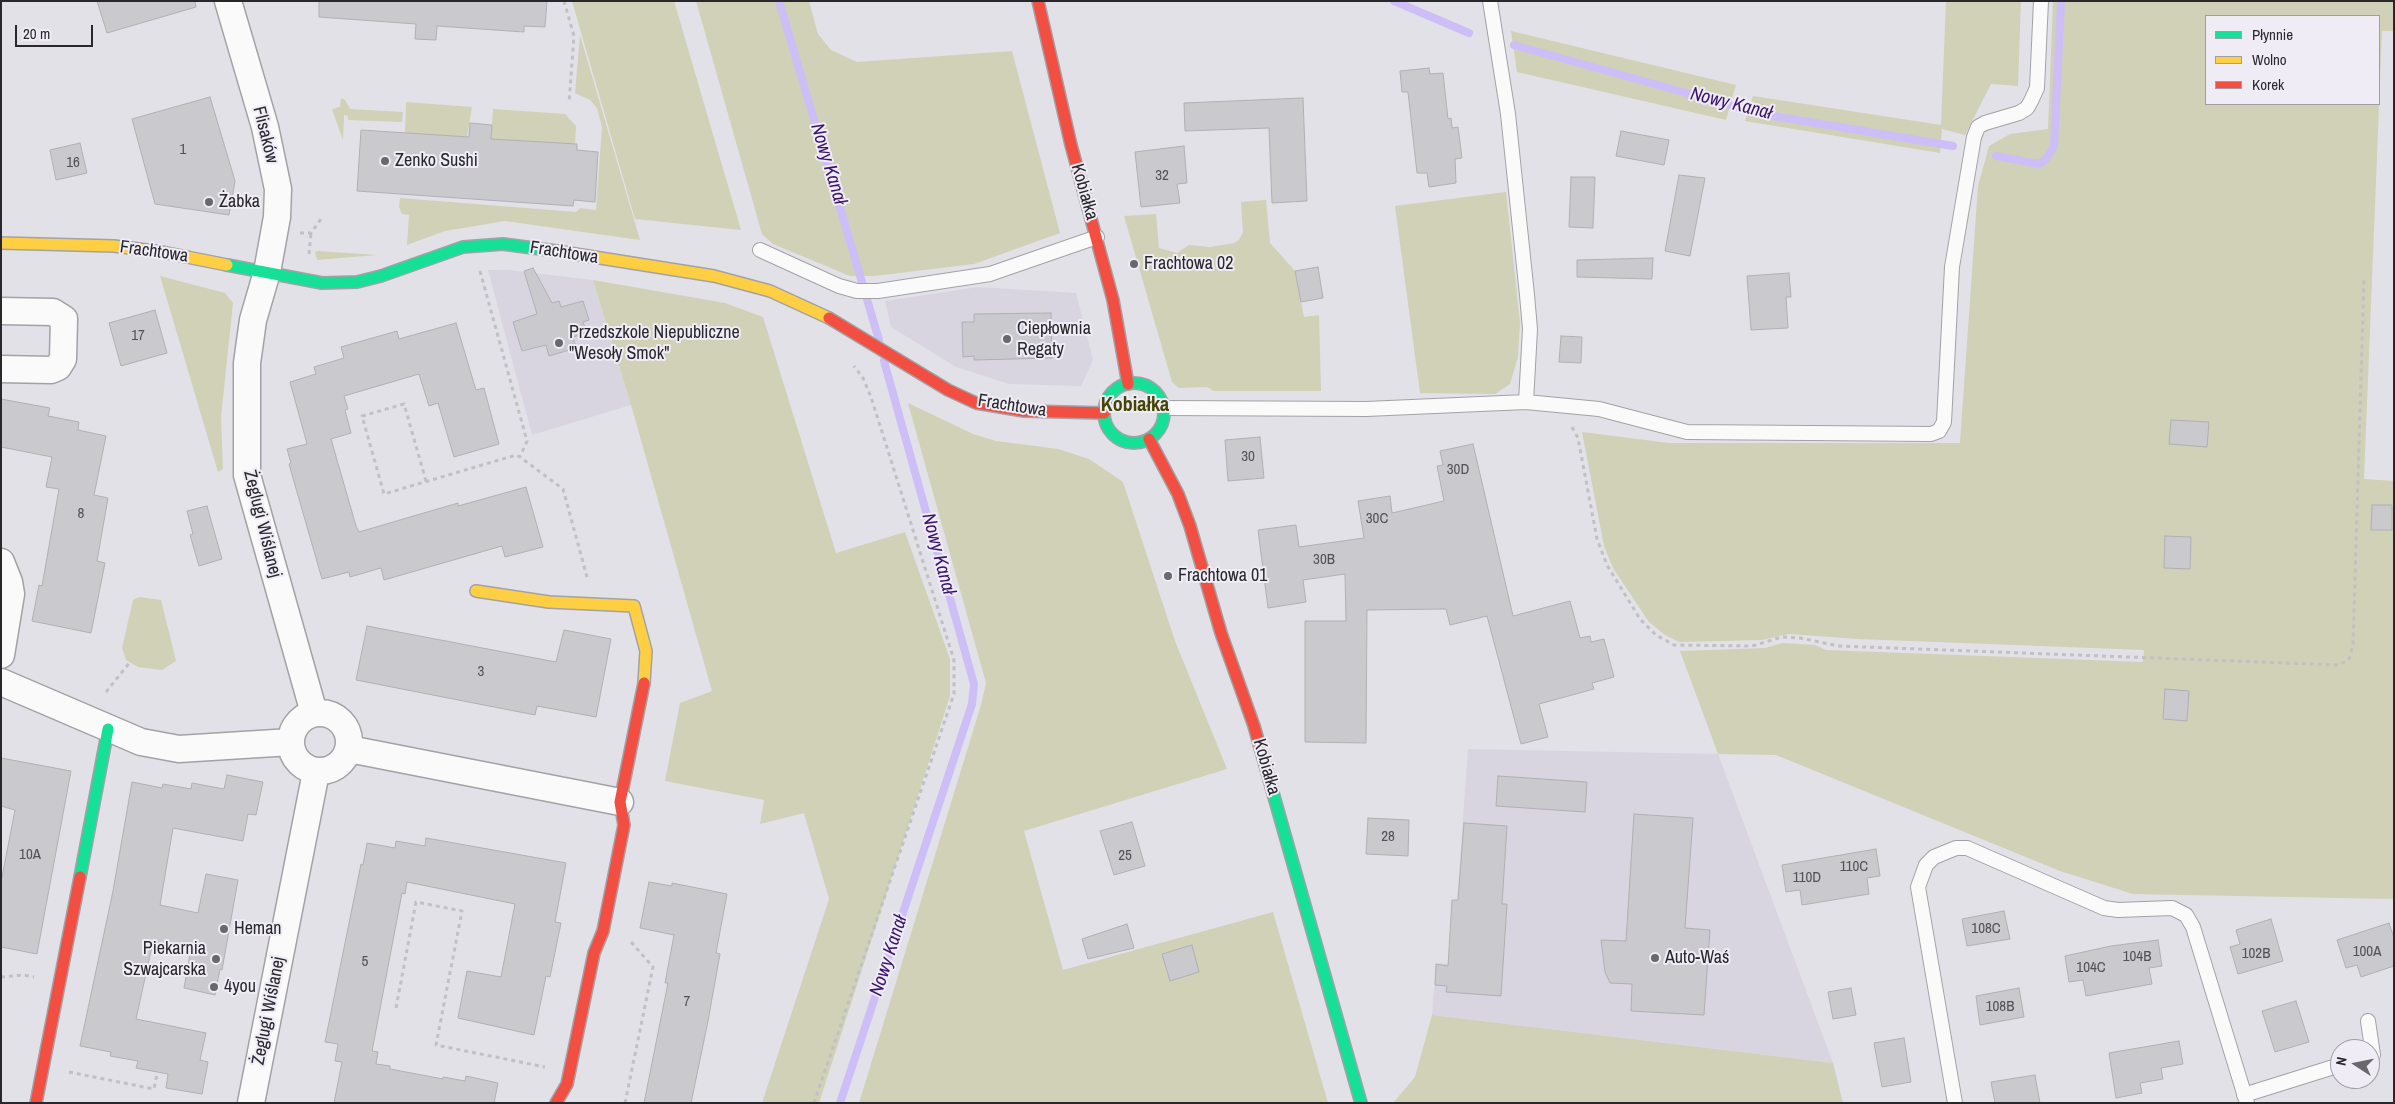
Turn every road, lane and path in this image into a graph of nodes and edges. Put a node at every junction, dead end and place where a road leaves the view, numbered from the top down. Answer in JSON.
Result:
{"nodes":[{"id":1,"x":228,"y":1,"type":"edge"},
{"id":2,"x":564,"y":1,"type":"edge"},
{"id":3,"x":1038,"y":1,"type":"edge"},
{"id":4,"x":1490,"y":1,"type":"edge"},
{"id":5,"x":2041,"y":1,"type":"edge"},
{"id":6,"x":568,"y":103,"type":"dead end"},
{"id":7,"x":323,"y":216,"type":"dead end"},
{"id":8,"x":296,"y":233,"type":"dead end"},
{"id":9,"x":311,"y":233,"type":"junction"},
{"id":10,"x":1097,"y":237,"type":"junction"},
{"id":11,"x":1,"y":244,"type":"edge"},
{"id":12,"x":760,"y":250,"type":"dead end"},
{"id":13,"x":305,"y":258,"type":"dead end"},
{"id":14,"x":267,"y":272,"type":"junction"},
{"id":15,"x":480,"y":272,"type":"dead end"},
{"id":16,"x":2364,"y":278,"type":"dead end"},
{"id":17,"x":1,"y":311,"type":"edge"},
{"id":18,"x":851,"y":363,"type":"dead end"},
{"id":19,"x":1,"y":369,"type":"edge"},
{"id":20,"x":1128,"y":384,"type":"junction"},
{"id":21,"x":1526,"y":402,"type":"junction"},
{"id":22,"x":1555,"y":405,"type":"junction"},
{"id":23,"x":1163,"y":408,"type":"junction"},
{"id":24,"x":1104,"y":413,"type":"junction"},
{"id":25,"x":1150,"y":439,"type":"junction"},
{"id":26,"x":520,"y":457,"type":"junction"},
{"id":27,"x":426,"y":481,"type":"junction"},
{"id":28,"x":1,"y":562,"type":"edge"},
{"id":29,"x":587,"y":582,"type":"dead end"},
{"id":30,"x":476,"y":591,"type":"dead end"},
{"id":31,"x":1,"y":655,"type":"edge"},
{"id":32,"x":130,"y":662,"type":"dead end"},
{"id":33,"x":1,"y":682,"type":"edge"},
{"id":34,"x":106,"y":692,"type":"dead end"},
{"id":35,"x":314,"y":714,"type":"junction"},
{"id":36,"x":108,"y":729,"type":"junction"},
{"id":37,"x":291,"y":742,"type":"junction"},
{"id":38,"x":349,"y":749,"type":"junction"},
{"id":39,"x":316,"y":772,"type":"junction"},
{"id":40,"x":620,"y":802,"type":"junction"},
{"id":41,"x":631,"y":942,"type":"dead end"},
{"id":42,"x":1,"y":976,"type":"edge"},
{"id":43,"x":37,"y":977,"type":"dead end"},
{"id":44,"x":396,"y":1008,"type":"dead end"},
{"id":45,"x":2368,"y":1021,"type":"dead end"},
{"id":46,"x":2371,"y":1039,"type":"edge"},
{"id":47,"x":546,"y":1067,"type":"dead end"},
{"id":48,"x":2330,"y":1069,"type":"edge"},
{"id":49,"x":65,"y":1071,"type":"dead end"},
{"id":50,"x":157,"y":1074,"type":"dead end"},
{"id":51,"x":2245,"y":1099,"type":"edge"},
{"id":52,"x":36,"y":1103,"type":"edge"},
{"id":53,"x":251,"y":1103,"type":"edge"},
{"id":54,"x":556,"y":1103,"type":"edge"},
{"id":55,"x":625,"y":1103,"type":"edge"},
{"id":56,"x":814,"y":1103,"type":"edge"},
{"id":57,"x":1361,"y":1103,"type":"edge"},
{"id":58,"x":1955,"y":1103,"type":"edge"}],
"edges":[{"from":1,"to":14,"type":"street","name":"Flisaków"},
{"from":2,"to":6,"type":"path"},
{"from":3,"to":10,"type":"street","name":"Kobiałka"},
{"from":4,"to":21,"type":"lane"},
{"from":5,"to":22,"type":"lane"},
{"from":7,"to":9,"type":"path"},
{"from":8,"to":9,"type":"path"},
{"from":9,"to":13,"type":"path"},
{"from":10,"to":12,"type":"lane"},
{"from":10,"to":20,"type":"street","name":"Kobiałka"},
{"from":11,"to":14,"type":"street","name":"Frachtowa"},
{"from":14,"to":24,"type":"street","name":"Frachtowa"},
{"from":14,"to":35,"type":"street","name":"Żeglugi Wiślanej"},
{"from":15,"to":26,"type":"path"},
{"from":16,"to":22,"type":"path"},
{"from":17,"to":19,"type":"street"},
{"from":18,"to":56,"type":"path"},
{"from":20,"to":23,"type":"street"},
{"from":20,"to":24,"type":"street"},
{"from":21,"to":22,"type":"lane"},
{"from":21,"to":23,"type":"lane"},
{"from":23,"to":25,"type":"street"},
{"from":24,"to":25,"type":"street"},
{"from":25,"to":57,"type":"street","name":"Kobiałka"},
{"from":26,"to":27,"type":"path"},
{"from":26,"to":29,"type":"path"},
{"from":27,"to":27,"type":"path"},
{"from":28,"to":31,"type":"street"},
{"from":30,"to":40,"type":"street"},
{"from":32,"to":34,"type":"path"},
{"from":33,"to":36,"type":"street"},
{"from":35,"to":37,"type":"street"},
{"from":35,"to":38,"type":"street"},
{"from":36,"to":37,"type":"street"},
{"from":36,"to":52,"type":"street"},
{"from":37,"to":39,"type":"street"},
{"from":38,"to":39,"type":"street"},
{"from":38,"to":40,"type":"street"},
{"from":39,"to":53,"type":"street","name":"Żeglugi Wiślanej"},
{"from":40,"to":54,"type":"street"},
{"from":41,"to":55,"type":"path"},
{"from":42,"to":43,"type":"path"},
{"from":44,"to":47,"type":"path"},
{"from":45,"to":46,"type":"lane"},
{"from":48,"to":51,"type":"lane"},
{"from":49,"to":50,"type":"path"},
{"from":51,"to":58,"type":"lane"}]}
